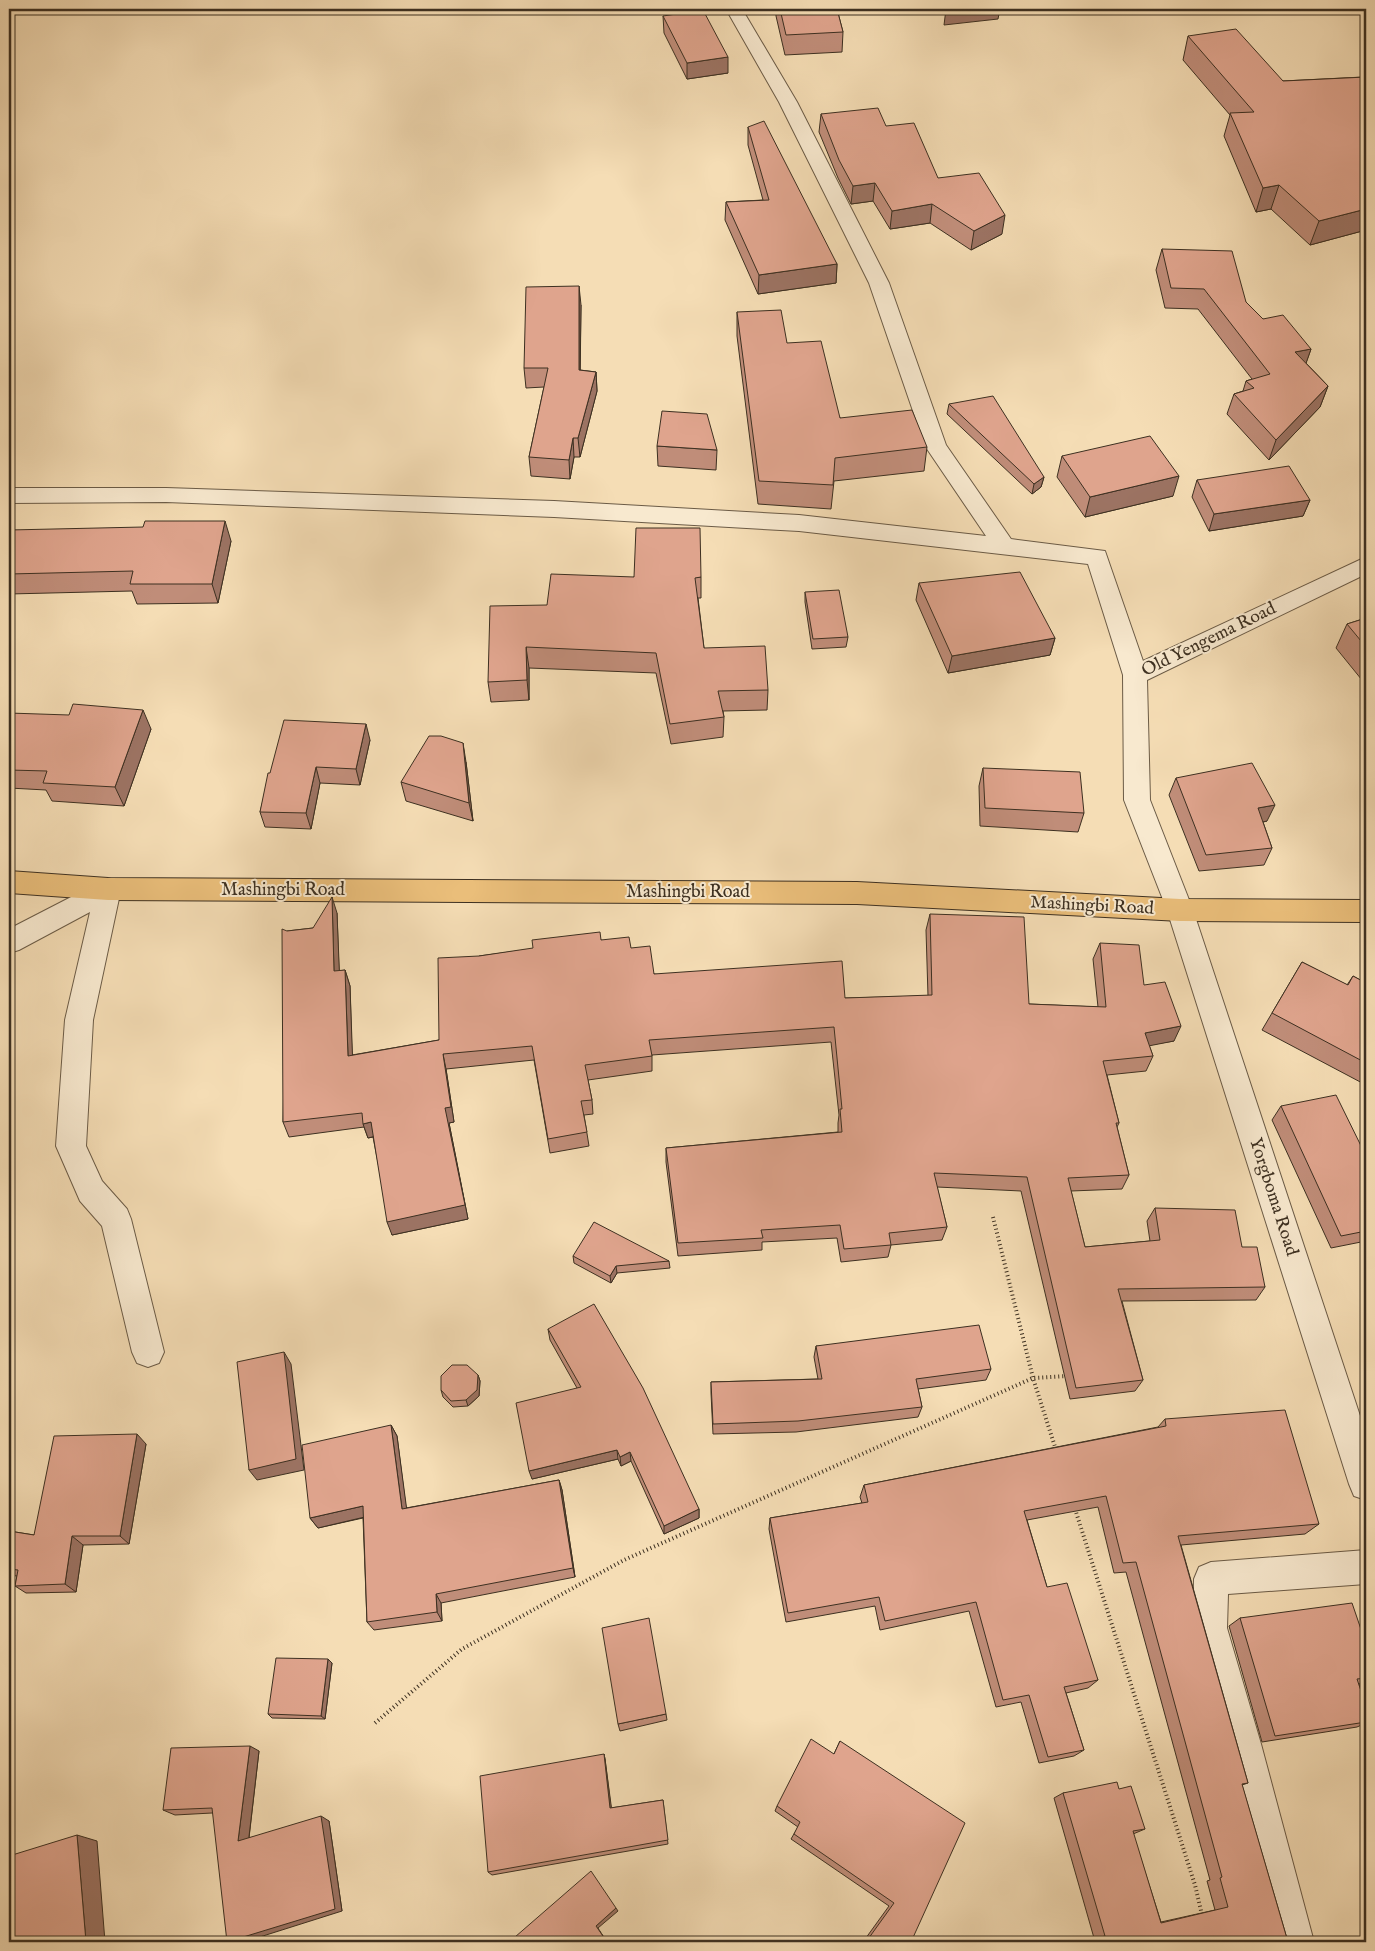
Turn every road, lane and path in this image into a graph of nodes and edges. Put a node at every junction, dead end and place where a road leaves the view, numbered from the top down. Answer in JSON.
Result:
{"nodes":[{"id":1,"x":734,"y":9,"type":"edge"},
{"id":2,"x":9,"y":496,"type":"edge"},
{"id":3,"x":1004,"y":546,"type":"junction"},
{"id":4,"x":1366,"y":565,"type":"edge"},
{"id":5,"x":1135,"y":675,"type":"junction"},
{"id":6,"x":9,"y":882,"type":"edge"},
{"id":7,"x":108,"y":889,"type":"junction"},
{"id":8,"x":1180,"y":910,"type":"junction"},
{"id":9,"x":1366,"y":911,"type":"edge"},
{"id":10,"x":9,"y":942,"type":"edge"},
{"id":11,"x":992,"y":1217,"type":"dead end"},
{"id":12,"x":148,"y":1352,"type":"dead end"},
{"id":13,"x":1072,"y":1376,"type":"edge"},
{"id":14,"x":1033,"y":1378,"type":"junction"},
{"id":15,"x":1057,"y":1453,"type":"edge"},
{"id":16,"x":1366,"y":1484,"type":"edge"},
{"id":17,"x":1072,"y":1500,"type":"edge"},
{"id":18,"x":1366,"y":1567,"type":"edge"},
{"id":19,"x":375,"y":1723,"type":"dead end"},
{"id":20,"x":1204,"y":1923,"type":"edge"},
{"id":21,"x":1295,"y":1942,"type":"edge"}],
"edges":[{"from":1,"to":3,"type":"street"},
{"from":2,"to":3,"type":"street"},
{"from":3,"to":5,"type":"street"},
{"from":4,"to":5,"type":"street","name":"Old Yengema Road"},
{"from":5,"to":8,"type":"street","name":"Old Yengema Road"},
{"from":6,"to":7,"type":"main road","name":"Mashingbi Road"},
{"from":7,"to":8,"type":"main road","name":"Mashingbi Road"},
{"from":7,"to":10,"type":"street"},
{"from":7,"to":12,"type":"street"},
{"from":8,"to":9,"type":"main road","name":"Mashingbi Road"},
{"from":8,"to":16,"type":"street","name":"Yorgboma Road"},
{"from":11,"to":14,"type":"path"},
{"from":13,"to":14,"type":"path"},
{"from":14,"to":15,"type":"path"},
{"from":14,"to":19,"type":"path"},
{"from":17,"to":20,"type":"path"},
{"from":18,"to":21,"type":"street"}]}
